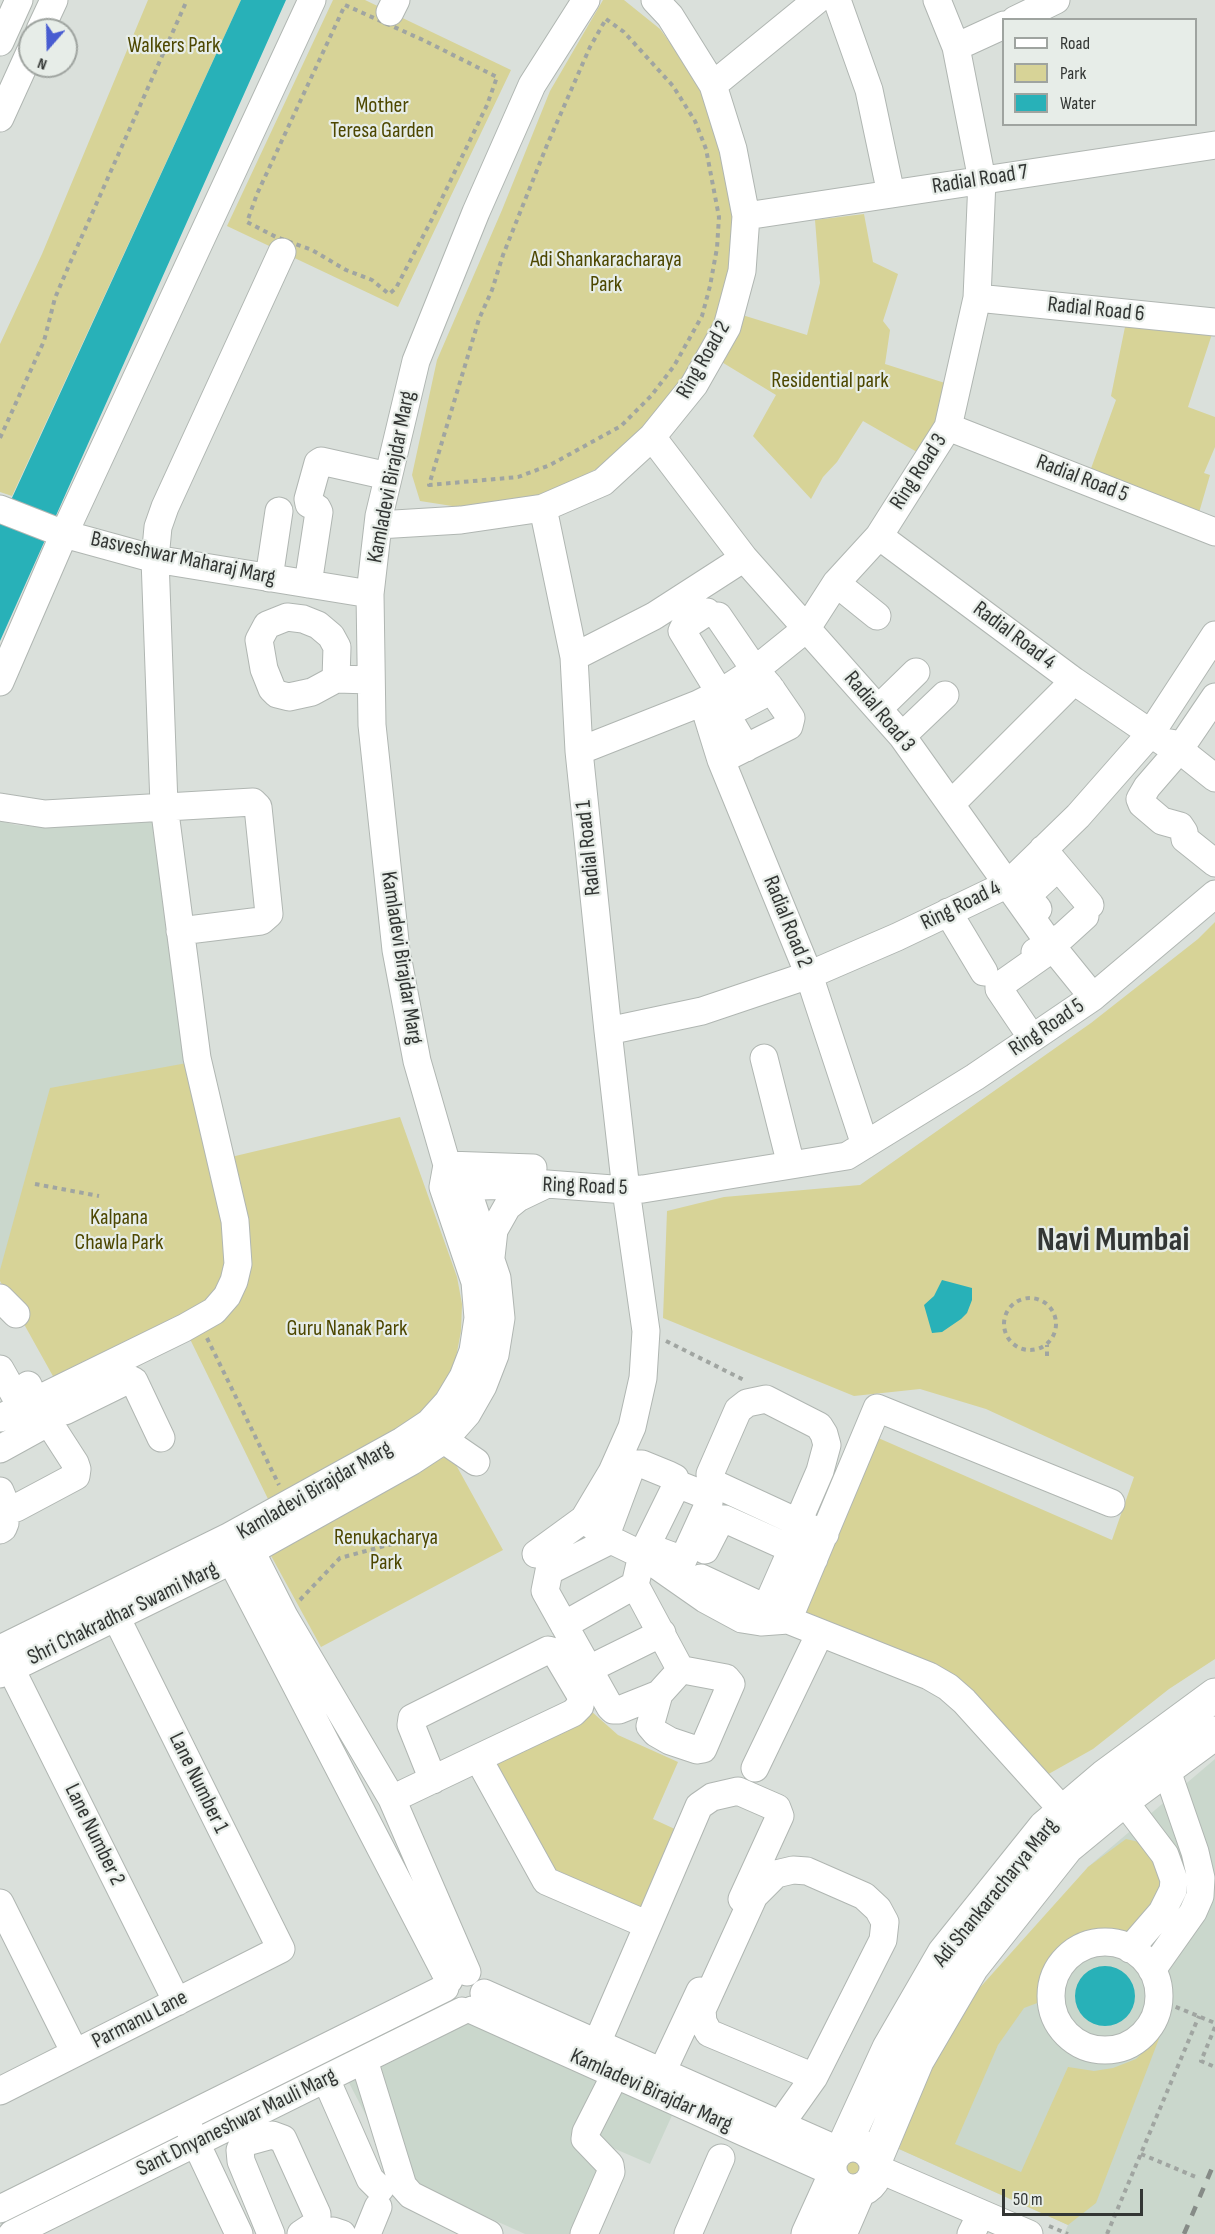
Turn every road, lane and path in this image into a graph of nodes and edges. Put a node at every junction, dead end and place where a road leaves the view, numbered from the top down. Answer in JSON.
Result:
{"nodes":[{"id":1,"x":19,"y":0,"type":"edge"},
{"id":2,"x":54,"y":0,"type":"edge"},
{"id":3,"x":187,"y":0,"type":"edge"},
{"id":4,"x":312,"y":0,"type":"edge"},
{"id":5,"x":586,"y":0,"type":"edge"},
{"id":6,"x":656,"y":0,"type":"edge"},
{"id":7,"x":817,"y":0,"type":"edge"},
{"id":8,"x":837,"y":0,"type":"edge"},
{"id":9,"x":937,"y":0,"type":"edge"},
{"id":10,"x":1056,"y":0,"type":"edge"},
{"id":11,"x":46,"y":18,"type":"edge"},
{"id":12,"x":1019,"y":18,"type":"edge"},
{"id":13,"x":1002,"y":26,"type":"edge"},
{"id":14,"x":0,"y":42,"type":"edge"},
{"id":15,"x":956,"y":48,"type":"junction"},
{"id":16,"x":18,"y":78,"type":"edge"},
{"id":17,"x":713,"y":85,"type":"junction"},
{"id":18,"x":0,"y":118,"type":"edge"},
{"id":19,"x":1215,"y":145,"type":"edge"},
{"id":20,"x":982,"y":180,"type":"junction"},
{"id":21,"x":891,"y":194,"type":"junction"},
{"id":22,"x":746,"y":216,"type":"junction"},
{"id":23,"x":282,"y":252,"type":"dead end"},
{"id":24,"x":396,"y":288,"type":"joint"},
{"id":25,"x":977,"y":298,"type":"junction"},
{"id":26,"x":1215,"y":322,"type":"edge"},
{"id":27,"x":948,"y":427,"type":"junction"},
{"id":28,"x":652,"y":437,"type":"junction"},
{"id":29,"x":0,"y":438,"type":"edge"},
{"id":30,"x":388,"y":476,"type":"junction"},
{"id":31,"x":429,"y":485,"type":"joint"},
{"id":32,"x":543,"y":508,"type":"junction"},
{"id":33,"x":0,"y":509,"type":"edge"},
{"id":34,"x":279,"y":511,"type":"dead end"},
{"id":35,"x":314,"y":515,"type":"dead end"},
{"id":36,"x":378,"y":525,"type":"junction"},
{"id":37,"x":59,"y":532,"type":"junction"},
{"id":38,"x":1215,"y":532,"type":"edge"},
{"id":39,"x":879,"y":536,"type":"junction"},
{"id":40,"x":744,"y":558,"type":"junction"},
{"id":41,"x":155,"y":559,"type":"junction"},
{"id":42,"x":269,"y":578,"type":"junction"},
{"id":43,"x":836,"y":583,"type":"junction"},
{"id":44,"x":305,"y":584,"type":"junction"},
{"id":45,"x":370,"y":594,"type":"junction"},
{"id":46,"x":877,"y":616,"type":"dead end"},
{"id":47,"x":807,"y":628,"type":"junction"},
{"id":48,"x":1212,"y":650,"type":"edge"},
{"id":49,"x":574,"y":657,"type":"junction"},
{"id":50,"x":916,"y":672,"type":"dead end"},
{"id":51,"x":336,"y":679,"type":"dead end"},
{"id":52,"x":371,"y":680,"type":"junction"},
{"id":53,"x":763,"y":680,"type":"junction"},
{"id":54,"x":1074,"y":681,"type":"junction"},
{"id":55,"x":0,"y":682,"type":"edge"},
{"id":56,"x":945,"y":695,"type":"dead end"},
{"id":57,"x":1215,"y":697,"type":"edge"},
{"id":58,"x":716,"y":702,"type":"junction"},
{"id":59,"x":883,"y":705,"type":"junction"},
{"id":60,"x":908,"y":731,"type":"junction"},
{"id":61,"x":746,"y":748,"type":"junction"},
{"id":62,"x":1174,"y":750,"type":"junction"},
{"id":63,"x":579,"y":751,"type":"junction"},
{"id":64,"x":721,"y":760,"type":"junction"},
{"id":65,"x":1215,"y":778,"type":"edge"},
{"id":66,"x":1215,"y":788,"type":"edge"},
{"id":67,"x":951,"y":802,"type":"junction"},
{"id":68,"x":164,"y":805,"type":"junction"},
{"id":69,"x":0,"y":807,"type":"edge"},
{"id":70,"x":1050,"y":858,"type":"junction"},
{"id":71,"x":1215,"y":863,"type":"edge"},
{"id":72,"x":1008,"y":884,"type":"junction"},
{"id":73,"x":1215,"y":894,"type":"edge"},
{"id":74,"x":1038,"y":909,"type":"dead end"},
{"id":75,"x":948,"y":912,"type":"junction"},
{"id":76,"x":180,"y":931,"type":"junction"},
{"id":77,"x":1051,"y":946,"type":"junction"},
{"id":78,"x":1022,"y":960,"type":"dead end"},
{"id":79,"x":984,"y":972,"type":"dead end"},
{"id":80,"x":809,"y":975,"type":"junction"},
{"id":81,"x":1093,"y":997,"type":"junction"},
{"id":82,"x":608,"y":1031,"type":"junction"},
{"id":83,"x":1032,"y":1038,"type":"junction"},
{"id":84,"x":764,"y":1058,"type":"dead end"},
{"id":85,"x":865,"y":1145,"type":"junction"},
{"id":86,"x":790,"y":1157,"type":"junction"},
{"id":87,"x":452,"y":1179,"type":"junction"},
{"id":88,"x":625,"y":1180,"type":"junction"},
{"id":89,"x":36,"y":1184,"type":"dead end"},
{"id":90,"x":547,"y":1184,"type":"junction"},
{"id":91,"x":99,"y":1196,"type":"dead end"},
{"id":92,"x":490,"y":1257,"type":"junction"},
{"id":93,"x":199,"y":1320,"type":"junction"},
{"id":94,"x":1047,"y":1344,"type":"junction"},
{"id":95,"x":1047,"y":1356,"type":"dead end"},
{"id":96,"x":0,"y":1369,"type":"edge"},
{"id":97,"x":30,"y":1403,"type":"edge"},
{"id":98,"x":799,"y":1428,"type":"dead end"},
{"id":99,"x":161,"y":1438,"type":"dead end"},
{"id":100,"x":826,"y":1439,"type":"junction"},
{"id":101,"x":444,"y":1440,"type":"junction"},
{"id":102,"x":0,"y":1449,"type":"edge"},
{"id":103,"x":476,"y":1462,"type":"dead end"},
{"id":104,"x":93,"y":1471,"type":"dead end"},
{"id":105,"x":676,"y":1484,"type":"junction"},
{"id":106,"x":0,"y":1491,"type":"edge"},
{"id":107,"x":1111,"y":1503,"type":"dead end"},
{"id":108,"x":288,"y":1504,"type":"junction"},
{"id":109,"x":0,"y":1509,"type":"edge"},
{"id":110,"x":584,"y":1519,"type":"junction"},
{"id":111,"x":798,"y":1522,"type":"junction"},
{"id":112,"x":0,"y":1530,"type":"edge"},
{"id":113,"x":825,"y":1534,"type":"junction"},
{"id":114,"x":414,"y":1538,"type":"dead end"},
{"id":115,"x":609,"y":1538,"type":"junction"},
{"id":116,"x":237,"y":1549,"type":"junction"},
{"id":117,"x":644,"y":1551,"type":"junction"},
{"id":118,"x":536,"y":1554,"type":"dead end"},
{"id":119,"x":803,"y":1554,"type":"junction"},
{"id":120,"x":635,"y":1585,"type":"junction"},
{"id":121,"x":284,"y":1616,"type":"junction"},
{"id":122,"x":116,"y":1617,"type":"junction"},
{"id":123,"x":788,"y":1620,"type":"junction"},
{"id":124,"x":564,"y":1625,"type":"junction"},
{"id":125,"x":662,"y":1633,"type":"junction"},
{"id":126,"x":819,"y":1633,"type":"junction"},
{"id":127,"x":4,"y":1664,"type":"edge"},
{"id":128,"x":678,"y":1669,"type":"junction"},
{"id":129,"x":589,"y":1670,"type":"junction"},
{"id":130,"x":659,"y":1694,"type":"junction"},
{"id":131,"x":1215,"y":1695,"type":"edge"},
{"id":132,"x":1215,"y":1733,"type":"edge"},
{"id":133,"x":1157,"y":1756,"type":"junction"},
{"id":134,"x":478,"y":1758,"type":"junction"},
{"id":135,"x":755,"y":1768,"type":"dead end"},
{"id":136,"x":434,"y":1780,"type":"junction"},
{"id":137,"x":1114,"y":1788,"type":"junction"},
{"id":138,"x":392,"y":1799,"type":"junction"},
{"id":139,"x":1073,"y":1821,"type":"junction"},
{"id":140,"x":1200,"y":1847,"type":"edge"},
{"id":141,"x":1165,"y":1855,"type":"junction"},
{"id":142,"x":0,"y":1903,"type":"edge"},
{"id":143,"x":648,"y":1925,"type":"junction"},
{"id":144,"x":281,"y":1949,"type":"joint"},
{"id":145,"x":1130,"y":1949,"type":"junction"},
{"id":146,"x":1152,"y":1970,"type":"junction"},
{"id":147,"x":454,"y":1980,"type":"junction"},
{"id":148,"x":1159,"y":2000,"type":"junction"},
{"id":149,"x":177,"y":2002,"type":"junction"},
{"id":150,"x":473,"y":2005,"type":"junction"},
{"id":151,"x":1199,"y":2016,"type":"junction"},
{"id":152,"x":1215,"y":2025,"type":"edge"},
{"id":153,"x":597,"y":2043,"type":"junction"},
{"id":154,"x":75,"y":2053,"type":"junction"},
{"id":155,"x":373,"y":2059,"type":"junction"},
{"id":156,"x":1215,"y":2067,"type":"edge"},
{"id":157,"x":662,"y":2072,"type":"junction"},
{"id":158,"x":615,"y":2074,"type":"junction"},
{"id":159,"x":814,"y":2077,"type":"junction"},
{"id":160,"x":326,"y":2079,"type":"junction"},
{"id":161,"x":0,"y":2091,"type":"edge"},
{"id":162,"x":184,"y":2118,"type":"junction"},
{"id":163,"x":780,"y":2125,"type":"junction"},
{"id":164,"x":196,"y":2143,"type":"junction"},
{"id":165,"x":1141,"y":2154,"type":"junction"},
{"id":166,"x":721,"y":2158,"type":"dead end"},
{"id":167,"x":853,"y":2168,"type":"junction"},
{"id":168,"x":1196,"y":2177,"type":"dead end"},
{"id":169,"x":253,"y":2191,"type":"junction"},
{"id":170,"x":224,"y":2202,"type":"junction"},
{"id":171,"x":0,"y":2209,"type":"edge"},
{"id":172,"x":980,"y":2231,"type":"edge"},
{"id":173,"x":22,"y":2232,"type":"edge"},
{"id":174,"x":238,"y":2234,"type":"edge"},
{"id":175,"x":271,"y":2234,"type":"edge"},
{"id":176,"x":301,"y":2234,"type":"edge"},
{"id":177,"x":326,"y":2234,"type":"edge"},
{"id":178,"x":342,"y":2234,"type":"edge"},
{"id":179,"x":367,"y":2234,"type":"edge"},
{"id":180,"x":489,"y":2234,"type":"edge"},
{"id":181,"x":584,"y":2234,"type":"edge"},
{"id":182,"x":688,"y":2234,"type":"edge"},
{"id":183,"x":808,"y":2234,"type":"edge"},
{"id":184,"x":840,"y":2234,"type":"edge"},
{"id":185,"x":1029,"y":2234,"type":"edge"},
{"id":186,"x":1107,"y":2234,"type":"edge"}],
"edges":[{"from":1,"to":14,"type":"street"},
{"from":2,"to":11,"type":"street"},
{"from":3,"to":29,"type":"path"},
{"from":4,"to":37,"type":"street"},
{"from":5,"to":30,"type":"street","name":"Kamladevi Birajdar Marg"},
{"from":6,"to":17,"type":"street","name":"Ring Road 2"},
{"from":7,"to":17,"type":"street"},
{"from":8,"to":21,"type":"street"},
{"from":9,"to":15,"type":"street","name":"Ring Road 3"},
{"from":10,"to":12,"type":"street"},
{"from":13,"to":15,"type":"street"},
{"from":15,"to":20,"type":"street","name":"Ring Road 3"},
{"from":16,"to":18,"type":"street"},
{"from":17,"to":22,"type":"street","name":"Ring Road 2"},
{"from":19,"to":20,"type":"street","name":"Radial Road 7"},
{"from":20,"to":21,"type":"street","name":"Radial Road 7"},
{"from":20,"to":25,"type":"street","name":"Ring Road 3"},
{"from":21,"to":22,"type":"street","name":"Radial Road 7"},
{"from":22,"to":28,"type":"street","name":"Ring Road 2"},
{"from":23,"to":41,"type":"street"},
{"from":24,"to":24,"type":"path"},
{"from":25,"to":26,"type":"street","name":"Radial Road 6"},
{"from":25,"to":27,"type":"street","name":"Ring Road 3"},
{"from":27,"to":38,"type":"street","name":"Radial Road 5"},
{"from":27,"to":39,"type":"street","name":"Ring Road 3"},
{"from":28,"to":32,"type":"street","name":"Ring Road 2"},
{"from":28,"to":40,"type":"street","name":"Radial Road 3"},
{"from":30,"to":36,"type":"street","name":"Kamladevi Birajdar Marg"},
{"from":30,"to":44,"type":"street"},
{"from":31,"to":31,"type":"path"},
{"from":32,"to":36,"type":"street","name":"Ring Road 2"},
{"from":32,"to":49,"type":"street","name":"Radial Road 1"},
{"from":33,"to":37,"type":"street","name":"Basveshwar Maharaj Marg"},
{"from":34,"to":42,"type":"street"},
{"from":35,"to":44,"type":"street"},
{"from":36,"to":45,"type":"street","name":"Kamladevi Birajdar Marg"},
{"from":37,"to":41,"type":"street","name":"Basveshwar Maharaj Marg"},
{"from":37,"to":55,"type":"street"},
{"from":39,"to":43,"type":"street","name":"Ring Road 3"},
{"from":39,"to":54,"type":"street","name":"Radial Road 4"},
{"from":40,"to":47,"type":"street","name":"Radial Road 3"},
{"from":40,"to":49,"type":"street"},
{"from":41,"to":42,"type":"street","name":"Basveshwar Maharaj Marg"},
{"from":41,"to":68,"type":"street"},
{"from":42,"to":44,"type":"street","name":"Basveshwar Maharaj Marg"},
{"from":43,"to":46,"type":"street"},
{"from":43,"to":47,"type":"street","name":"Ring Road 3"},
{"from":44,"to":45,"type":"street","name":"Basveshwar Maharaj Marg"},
{"from":45,"to":52,"type":"street","name":"Kamladevi Birajdar Marg"},
{"from":47,"to":53,"type":"street","name":"Ring Road 3"},
{"from":47,"to":59,"type":"street","name":"Radial Road 3"},
{"from":48,"to":62,"type":"street","name":"Ring Road 4"},
{"from":49,"to":63,"type":"street","name":"Radial Road 1"},
{"from":50,"to":59,"type":"street"},
{"from":51,"to":52,"type":"street"},
{"from":52,"to":87,"type":"street","name":"Kamladevi Birajdar Marg"},
{"from":53,"to":58,"type":"street","name":"Ring Road 3"},
{"from":53,"to":58,"type":"street"},
{"from":53,"to":61,"type":"street"},
{"from":54,"to":62,"type":"street","name":"Radial Road 4"},
{"from":54,"to":67,"type":"street"},
{"from":56,"to":60,"type":"street"},
{"from":57,"to":62,"type":"street"},
{"from":58,"to":61,"type":"street"},
{"from":58,"to":63,"type":"street","name":"Ring Road 3"},
{"from":58,"to":64,"type":"street","name":"Radial Road 2"},
{"from":59,"to":60,"type":"street","name":"Radial Road 3"},
{"from":60,"to":67,"type":"street","name":"Radial Road 3"},
{"from":61,"to":64,"type":"street"},
{"from":62,"to":65,"type":"street"},
{"from":62,"to":66,"type":"street","name":"Radial Road 4"},
{"from":62,"to":70,"type":"street","name":"Ring Road 4"},
{"from":62,"to":71,"type":"street"},
{"from":63,"to":82,"type":"street","name":"Radial Road 1"},
{"from":64,"to":80,"type":"street","name":"Radial Road 2"},
{"from":67,"to":72,"type":"street","name":"Radial Road 3"},
{"from":68,"to":69,"type":"street"},
{"from":68,"to":76,"type":"street"},
{"from":68,"to":76,"type":"street"},
{"from":70,"to":72,"type":"street","name":"Ring Road 4"},
{"from":70,"to":74,"type":"street"},
{"from":70,"to":77,"type":"street"},
{"from":72,"to":75,"type":"street","name":"Ring Road 4"},
{"from":72,"to":77,"type":"street","name":"Radial Road 3"},
{"from":73,"to":81,"type":"street","name":"Ring Road 5"},
{"from":75,"to":79,"type":"street"},
{"from":75,"to":80,"type":"street","name":"Ring Road 4"},
{"from":76,"to":93,"type":"street"},
{"from":77,"to":78,"type":"street"},
{"from":77,"to":81,"type":"street","name":"Radial Road 3"},
{"from":77,"to":83,"type":"street"},
{"from":80,"to":82,"type":"street","name":"Ring Road 4"},
{"from":80,"to":85,"type":"street","name":"Radial Road 2"},
{"from":81,"to":83,"type":"street","name":"Ring Road 5"},
{"from":82,"to":88,"type":"street","name":"Radial Road 1"},
{"from":83,"to":85,"type":"street","name":"Ring Road 5"},
{"from":84,"to":86,"type":"street"},
{"from":85,"to":86,"type":"street","name":"Ring Road 5"},
{"from":86,"to":88,"type":"street","name":"Ring Road 5"},
{"from":87,"to":88,"type":"street","name":"Ring Road 5"},
{"from":87,"to":90,"type":"street","name":"Ring Road 5"},
{"from":87,"to":92,"type":"street","name":"Kamladevi Birajdar Marg"},
{"from":87,"to":108,"type":"street","name":"Kamladevi Birajdar Marg"},
{"from":88,"to":90,"type":"street","name":"Ring Road 5"},
{"from":88,"to":110,"type":"street","name":"Radial Road 1"},
{"from":89,"to":91,"type":"path"},
{"from":90,"to":92,"type":"street"},
{"from":92,"to":101,"type":"street","name":"Kamladevi Birajdar Marg"},
{"from":93,"to":97,"type":"street"},
{"from":93,"to":108,"type":"path"},
{"from":94,"to":94,"type":"path"},
{"from":94,"to":95,"type":"path"},
{"from":96,"to":97,"type":"street"},
{"from":97,"to":99,"type":"street"},
{"from":97,"to":102,"type":"street"},
{"from":97,"to":104,"type":"street"},
{"from":97,"to":106,"type":"street"},
{"from":98,"to":100,"type":"street"},
{"from":100,"to":111,"type":"street"},
{"from":100,"to":111,"type":"street"},
{"from":101,"to":103,"type":"street"},
{"from":101,"to":116,"type":"street","name":"Kamladevi Birajdar Marg"},
{"from":105,"to":115,"type":"street"},
{"from":105,"to":117,"type":"street"},
{"from":105,"to":117,"type":"street"},
{"from":107,"to":113,"type":"street"},
{"from":108,"to":116,"type":"street","name":"Kamladevi Birajdar Marg"},
{"from":109,"to":112,"type":"street"},
{"from":110,"to":115,"type":"street"},
{"from":110,"to":118,"type":"street"},
{"from":111,"to":113,"type":"street"},
{"from":113,"to":119,"type":"street"},
{"from":114,"to":121,"type":"path"},
{"from":115,"to":117,"type":"street"},
{"from":115,"to":124,"type":"street"},
{"from":116,"to":121,"type":"street","name":"Kamladevi Birajdar Marg"},
{"from":116,"to":122,"type":"street","name":"Shri Chakradhar Swami Marg"},
{"from":116,"to":127,"type":"street","name":"Shri Chakradhar Swami Marg"},
{"from":116,"to":147,"type":"street","name":"Kamladevi Birajdar Marg"},
{"from":117,"to":120,"type":"street"},
{"from":117,"to":123,"type":"street"},
{"from":119,"to":119,"type":"street"},
{"from":119,"to":123,"type":"street"},
{"from":120,"to":124,"type":"street"},
{"from":120,"to":125,"type":"street"},
{"from":121,"to":138,"type":"street","name":"Kamladevi Birajdar Marg"},
{"from":122,"to":127,"type":"street","name":"Shri Chakradhar Swami Marg"},
{"from":122,"to":144,"type":"street","name":"Lane Number 1"},
{"from":123,"to":126,"type":"street"},
{"from":124,"to":129,"type":"street"},
{"from":125,"to":128,"type":"street"},
{"from":125,"to":129,"type":"street"},
{"from":126,"to":135,"type":"street"},
{"from":126,"to":139,"type":"street"},
{"from":127,"to":149,"type":"street","name":"Lane Number 2"},
{"from":128,"to":130,"type":"street"},
{"from":128,"to":130,"type":"street"},
{"from":129,"to":130,"type":"street"},
{"from":131,"to":133,"type":"main road","name":"Adi Shankaracharya Marg"},
{"from":132,"to":133,"type":"main road","name":"Adi Shankaracharya Marg"},
{"from":133,"to":137,"type":"main road","name":"Adi Shankaracharya Marg"},
{"from":133,"to":140,"type":"street"},
{"from":134,"to":136,"type":"street"},
{"from":134,"to":136,"type":"street"},
{"from":134,"to":143,"type":"street"},
{"from":136,"to":138,"type":"street"},
{"from":137,"to":139,"type":"main road","name":"Adi Shankaracharya Marg"},
{"from":137,"to":141,"type":"street"},
{"from":138,"to":147,"type":"street","name":"Kamladevi Birajdar Marg"},
{"from":139,"to":167,"type":"main road","name":"Adi Shankaracharya Marg"},
{"from":140,"to":141,"type":"street"},
{"from":140,"to":146,"type":"street"},
{"from":141,"to":145,"type":"street"},
{"from":142,"to":154,"type":"street"},
{"from":143,"to":153,"type":"street"},
{"from":143,"to":157,"type":"street"},
{"from":144,"to":149,"type":"street","name":"Parmanu Lane"},
{"from":145,"to":146,"type":"street"},
{"from":145,"to":148,"type":"street"},
{"from":146,"to":148,"type":"street"},
{"from":147,"to":150,"type":"street"},
{"from":147,"to":150,"type":"street"},
{"from":147,"to":162,"type":"street","name":"Sant Dnyaneshwar Mauli Marg"},
{"from":148,"to":151,"type":"path"},
{"from":149,"to":154,"type":"street","name":"Parmanu Lane"},
{"from":150,"to":153,"type":"street","name":"Kamladevi Birajdar Marg"},
{"from":150,"to":155,"type":"street","name":"Sant Dnyaneshwar Mauli Marg"},
{"from":150,"to":158,"type":"street","name":"Kamladevi Birajdar Marg"},
{"from":151,"to":152,"type":"path"},
{"from":151,"to":165,"type":"path"},
{"from":152,"to":156,"type":"path"},
{"from":153,"to":157,"type":"street","name":"Kamladevi Birajdar Marg"},
{"from":154,"to":161,"type":"street","name":"Parmanu Lane"},
{"from":155,"to":160,"type":"street","name":"Sant Dnyaneshwar Mauli Marg"},
{"from":155,"to":180,"type":"street"},
{"from":157,"to":163,"type":"street","name":"Kamladevi Birajdar Marg"},
{"from":158,"to":167,"type":"street","name":"Kamladevi Birajdar Marg"},
{"from":158,"to":181,"type":"street"},
{"from":159,"to":159,"type":"street"},
{"from":159,"to":163,"type":"street"},
{"from":160,"to":164,"type":"street","name":"Sant Dnyaneshwar Mauli Marg"},
{"from":160,"to":179,"type":"street"},
{"from":162,"to":164,"type":"street"},
{"from":162,"to":171,"type":"street","name":"Sant Dnyaneshwar Mauli Marg"},
{"from":163,"to":167,"type":"street","name":"Kamladevi Birajdar Marg"},
{"from":164,"to":170,"type":"street"},
{"from":164,"to":173,"type":"street","name":"Sant Dnyaneshwar Mauli Marg"},
{"from":165,"to":168,"type":"path"},
{"from":165,"to":186,"type":"path"},
{"from":166,"to":182,"type":"street"},
{"from":167,"to":172,"type":"street"},
{"from":167,"to":183,"type":"main road","name":"Adi Shankaracharya Marg"},
{"from":167,"to":184,"type":"main road","name":"Adi Shankaracharya Marg"},
{"from":167,"to":185,"type":"street"},
{"from":169,"to":170,"type":"street"},
{"from":169,"to":175,"type":"street"},
{"from":169,"to":176,"type":"street"},
{"from":170,"to":174,"type":"street"},
{"from":177,"to":178,"type":"street"}]}
